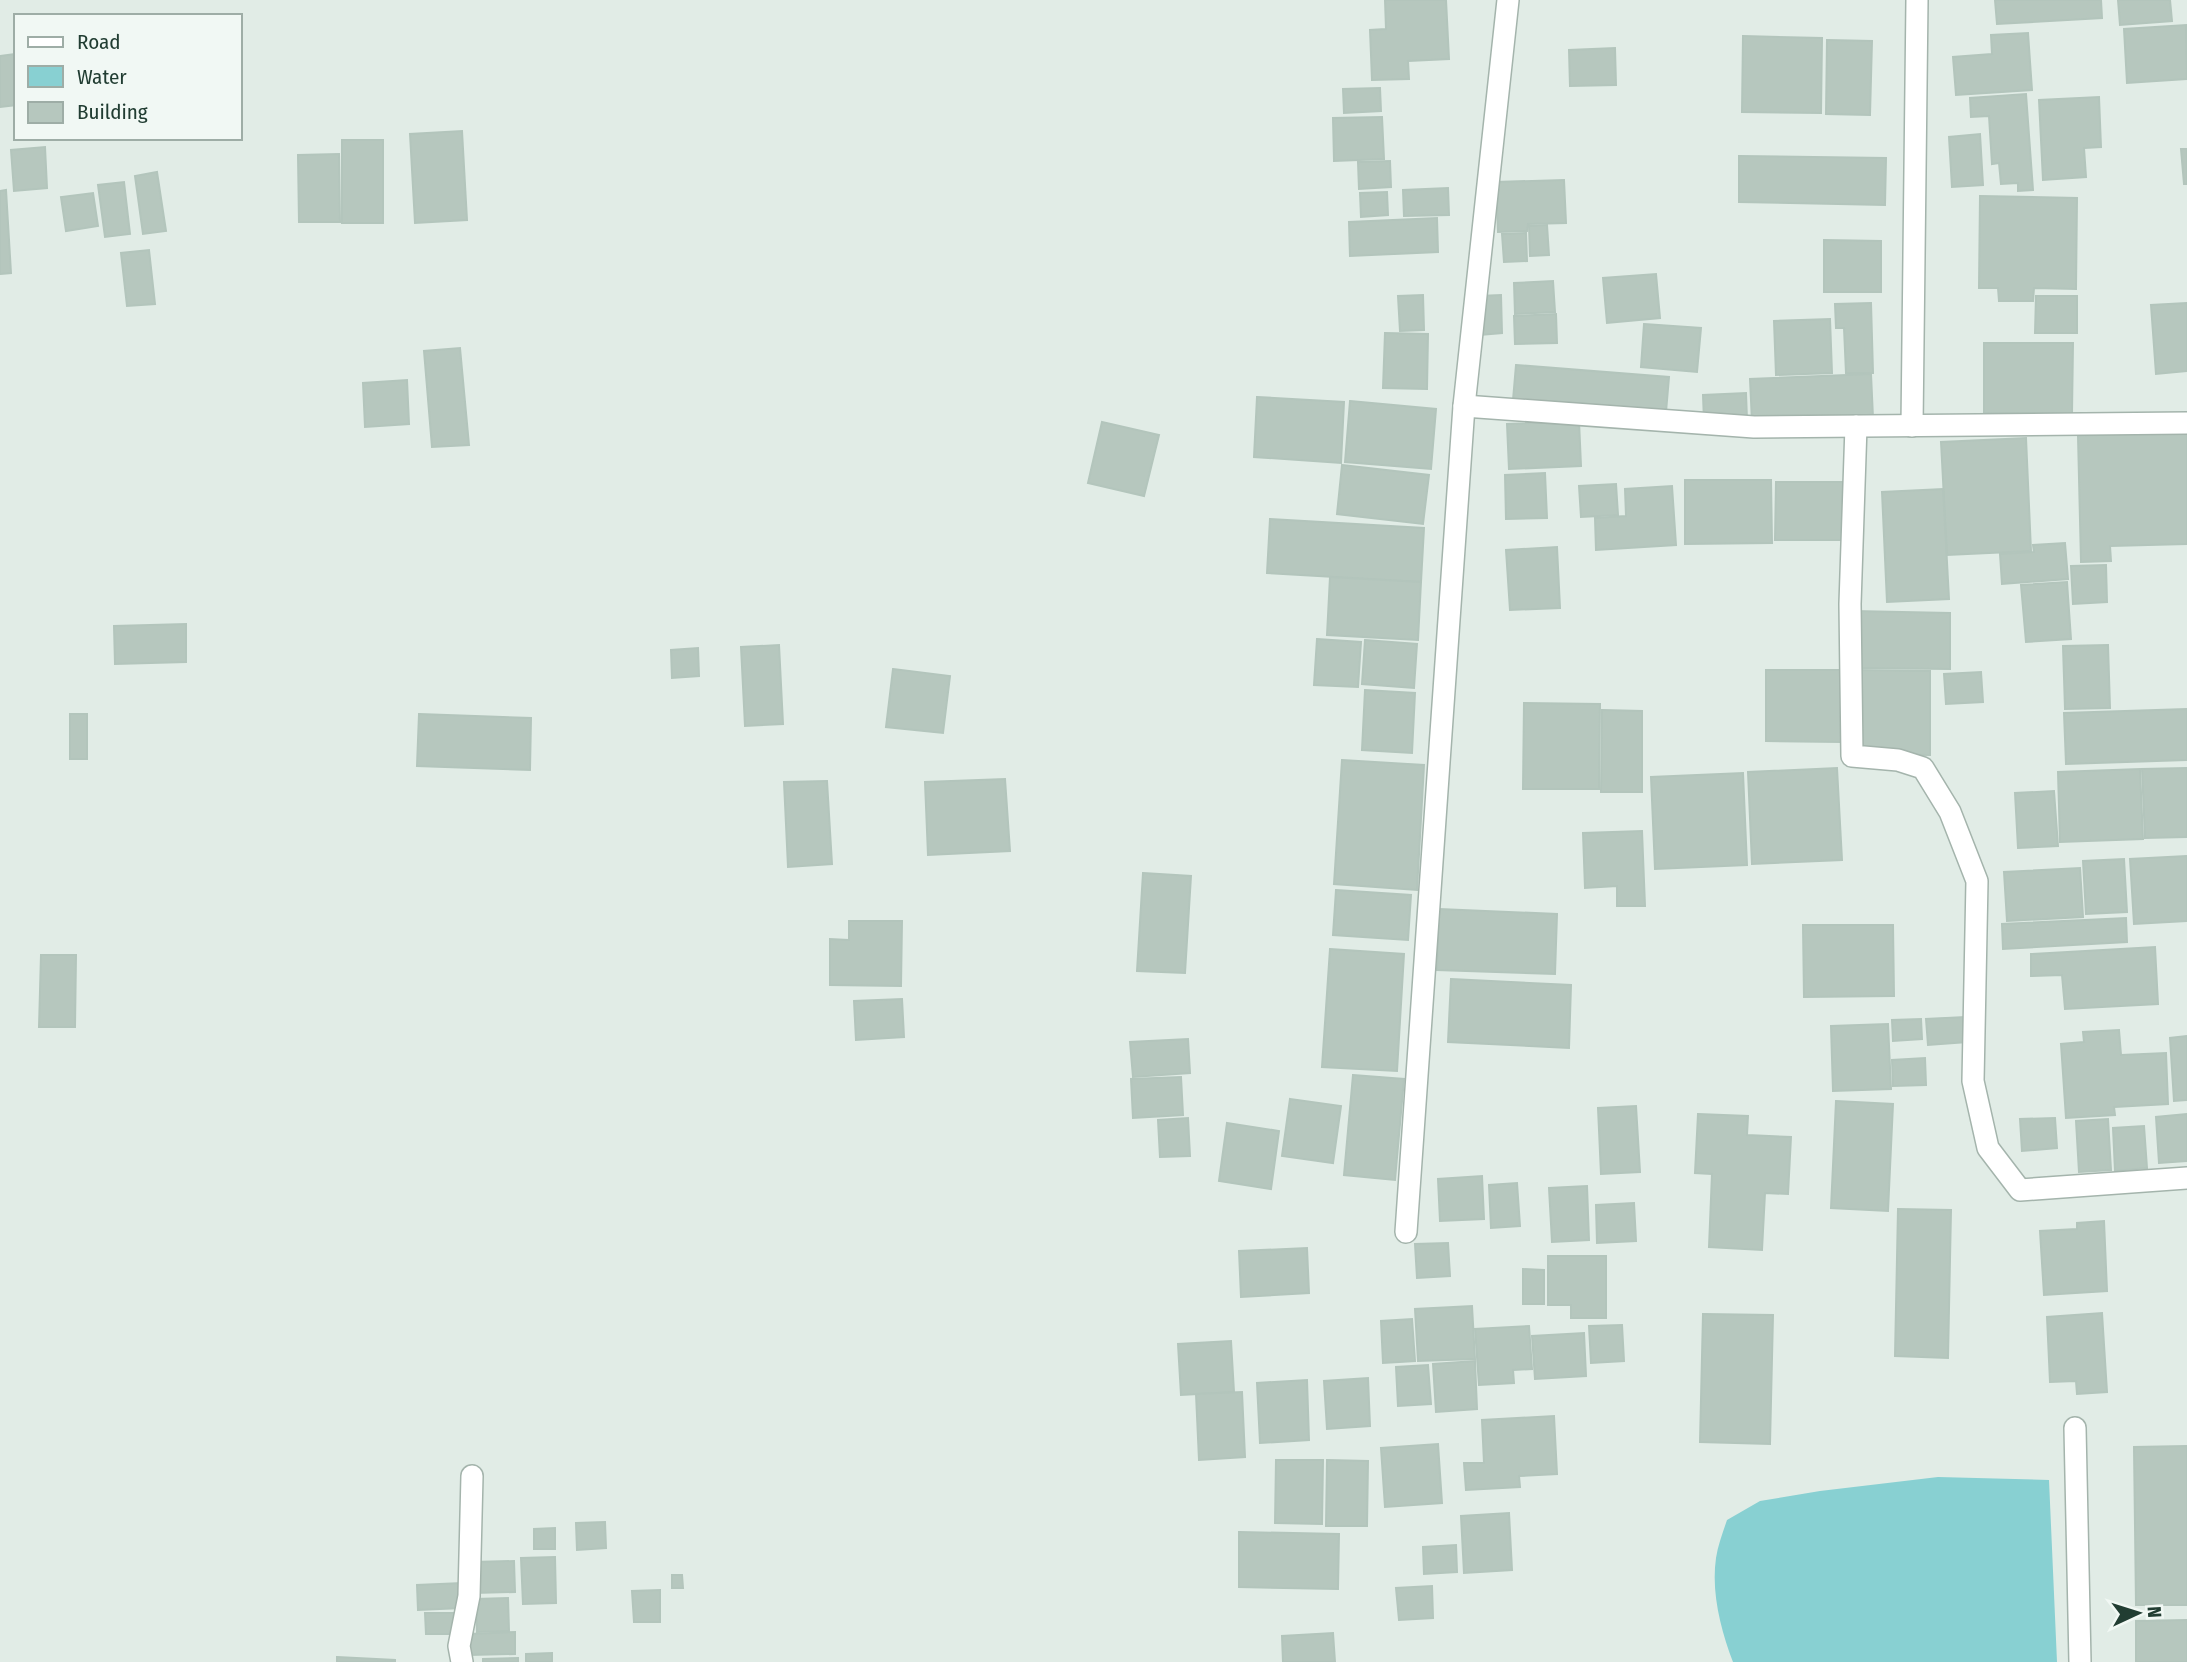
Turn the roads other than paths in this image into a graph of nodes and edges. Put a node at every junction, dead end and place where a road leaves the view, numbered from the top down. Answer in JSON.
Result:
{"nodes":[{"id":1,"x":1508,"y":0,"type":"edge"},
{"id":2,"x":1917,"y":0,"type":"edge"},
{"id":3,"x":1464,"y":406,"type":"junction"},
{"id":4,"x":2187,"y":423,"type":"edge"},
{"id":5,"x":1856,"y":426,"type":"junction"},
{"id":6,"x":1912,"y":426,"type":"junction"},
{"id":7,"x":2187,"y":1178,"type":"edge"},
{"id":8,"x":1406,"y":1232,"type":"dead end"},
{"id":9,"x":2075,"y":1427,"type":"dead end"},
{"id":10,"x":472,"y":1476,"type":"dead end"},
{"id":11,"x":462,"y":1662,"type":"edge"},
{"id":12,"x":2080,"y":1662,"type":"edge"}],
"edges":[{"from":1,"to":3,"type":"street"},
{"from":2,"to":6,"type":"street"},
{"from":3,"to":5,"type":"street"},
{"from":3,"to":8,"type":"street"},
{"from":4,"to":6,"type":"street"},
{"from":5,"to":6,"type":"street"},
{"from":5,"to":7,"type":"street"},
{"from":9,"to":12,"type":"street"},
{"from":10,"to":11,"type":"street"}]}
